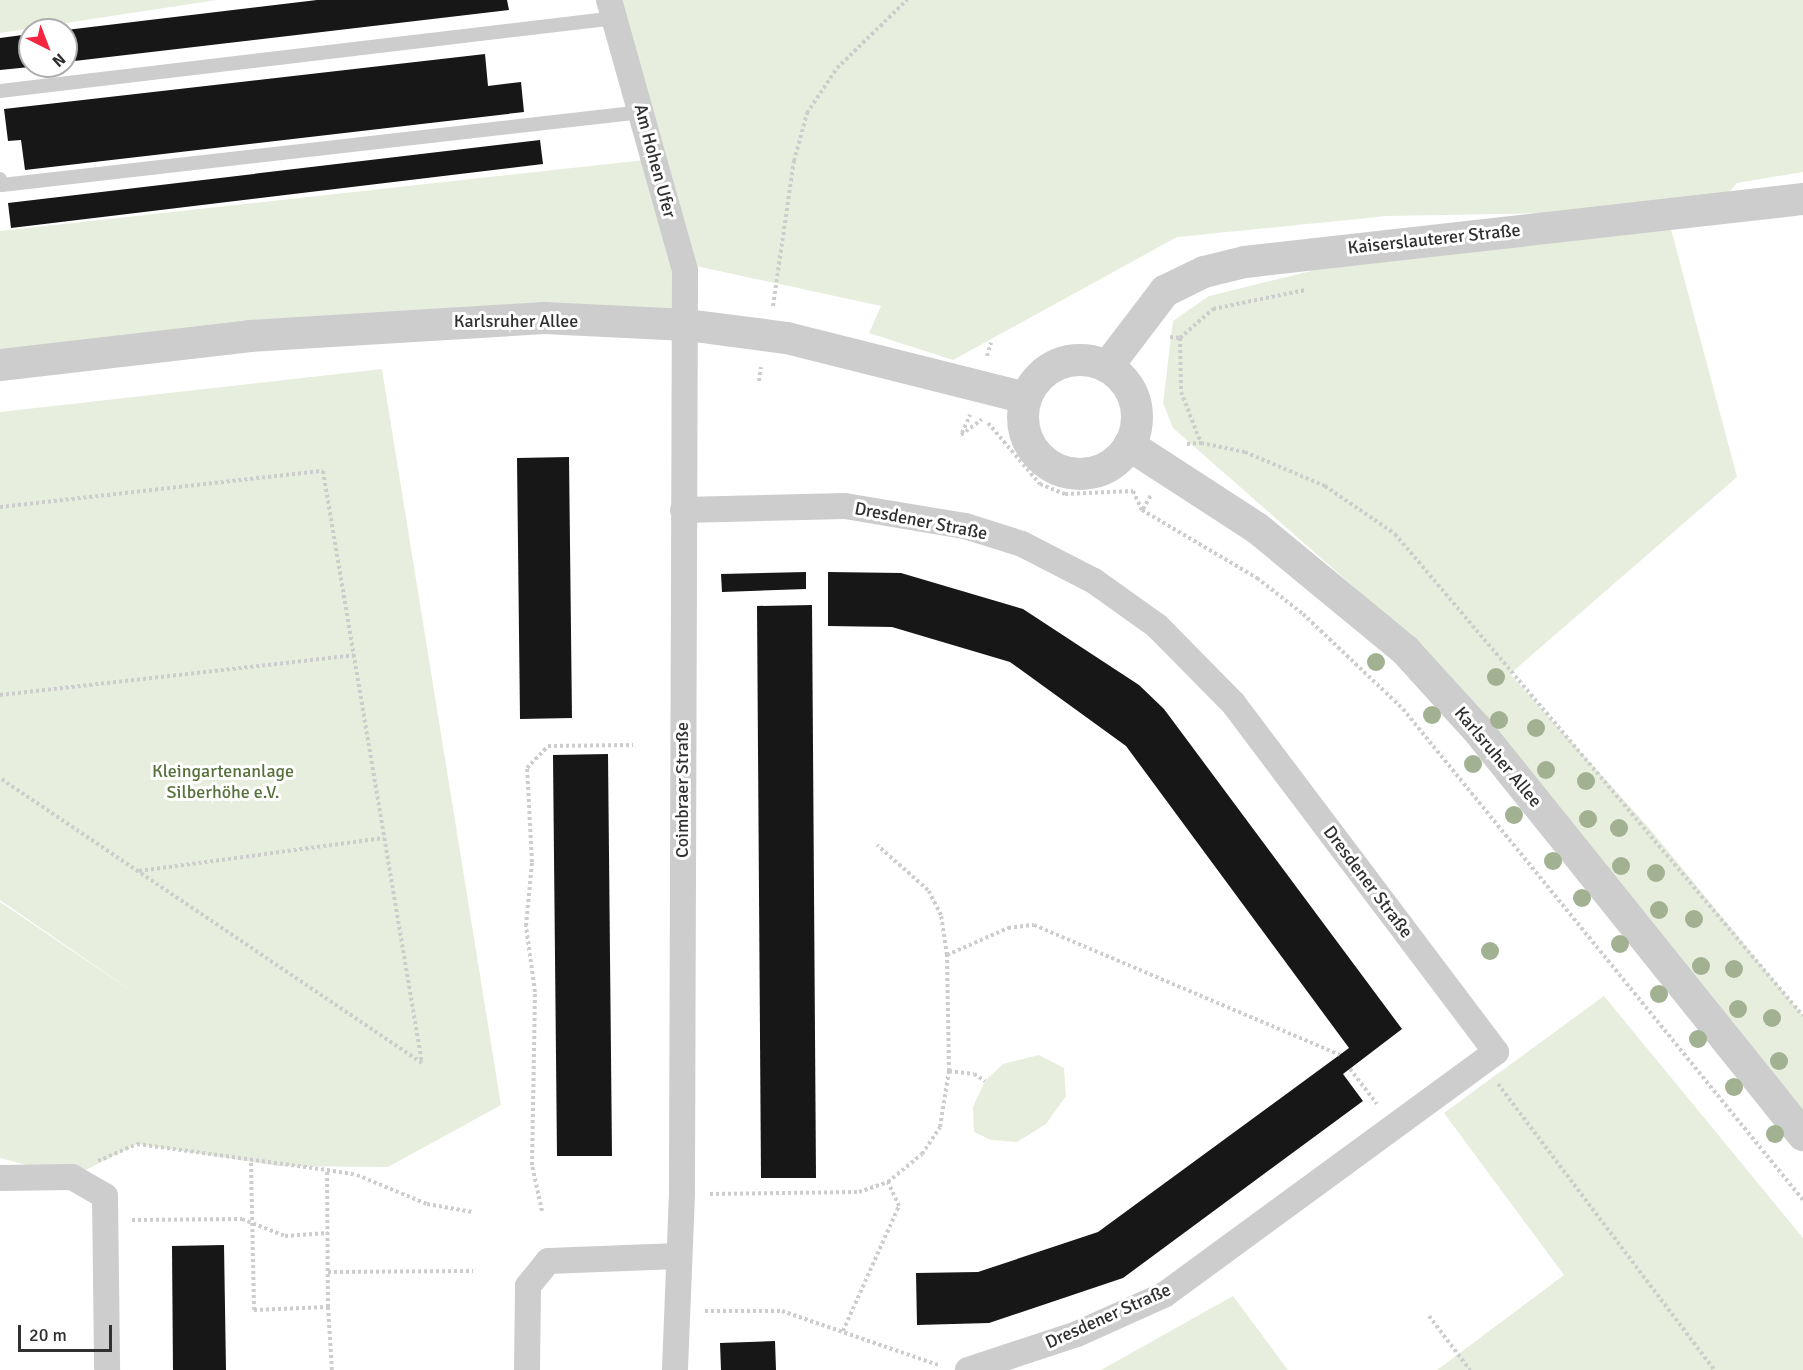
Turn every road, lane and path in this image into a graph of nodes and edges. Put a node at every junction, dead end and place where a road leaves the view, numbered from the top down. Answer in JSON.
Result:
{"nodes":[{"id":1,"x":907,"y":0,"type":"edge"},
{"id":2,"x":613,"y":9,"type":"edge"},
{"id":3,"x":0,"y":91,"type":"edge"},
{"id":4,"x":642,"y":112,"type":"junction"},
{"id":5,"x":0,"y":179,"type":"edge"},
{"id":6,"x":1803,"y":199,"type":"edge"},
{"id":7,"x":1314,"y":288,"type":"dead end"},
{"id":8,"x":771,"y":313,"type":"dead end"},
{"id":9,"x":687,"y":325,"type":"junction"},
{"id":10,"x":1131,"y":332,"type":"junction"},
{"id":11,"x":1180,"y":338,"type":"junction"},
{"id":12,"x":0,"y":365,"type":"edge"},
{"id":13,"x":1107,"y":367,"type":"junction"},
{"id":14,"x":1025,"y":398,"type":"junction"},
{"id":15,"x":961,"y":435,"type":"dead end"},
{"id":16,"x":1129,"y":445,"type":"junction"},
{"id":17,"x":0,"y":507,"type":"edge"},
{"id":18,"x":683,"y":510,"type":"junction"},
{"id":19,"x":354,"y":655,"type":"junction"},
{"id":20,"x":0,"y":695,"type":"edge"},
{"id":21,"x":633,"y":745,"type":"dead end"},
{"id":22,"x":0,"y":778,"type":"edge"},
{"id":23,"x":384,"y":838,"type":"junction"},
{"id":24,"x":877,"y":845,"type":"dead end"},
{"id":25,"x":138,"y":871,"type":"junction"},
{"id":26,"x":947,"y":955,"type":"junction"},
{"id":27,"x":1803,"y":1016,"type":"edge"},
{"id":28,"x":1340,"y":1055,"type":"dead end"},
{"id":29,"x":1482,"y":1062,"type":"junction"},
{"id":30,"x":1350,"y":1069,"type":"dead end"},
{"id":31,"x":949,"y":1071,"type":"junction"},
{"id":32,"x":985,"y":1081,"type":"dead end"},
{"id":33,"x":1394,"y":1126,"type":"junction"},
{"id":34,"x":1803,"y":1135,"type":"edge"},
{"id":35,"x":251,"y":1163,"type":"junction"},
{"id":36,"x":327,"y":1170,"type":"junction"},
{"id":37,"x":72,"y":1177,"type":"junction"},
{"id":38,"x":0,"y":1178,"type":"edge"},
{"id":39,"x":888,"y":1182,"type":"junction"},
{"id":40,"x":682,"y":1194,"type":"junction"},
{"id":41,"x":1803,"y":1200,"type":"edge"},
{"id":42,"x":542,"y":1211,"type":"dead end"},
{"id":43,"x":472,"y":1212,"type":"dead end"},
{"id":44,"x":130,"y":1220,"type":"dead end"},
{"id":45,"x":252,"y":1227,"type":"junction"},
{"id":46,"x":328,"y":1233,"type":"junction"},
{"id":47,"x":679,"y":1256,"type":"junction"},
{"id":48,"x":473,"y":1271,"type":"dead end"},
{"id":49,"x":328,"y":1272,"type":"junction"},
{"id":50,"x":328,"y":1307,"type":"junction"},
{"id":51,"x":699,"y":1311,"type":"dead end"},
{"id":52,"x":1429,"y":1316,"type":"dead end"},
{"id":53,"x":843,"y":1331,"type":"junction"},
{"id":54,"x":107,"y":1370,"type":"edge"},
{"id":55,"x":332,"y":1370,"type":"edge"},
{"id":56,"x":527,"y":1370,"type":"edge"},
{"id":57,"x":675,"y":1370,"type":"edge"},
{"id":58,"x":952,"y":1370,"type":"edge"},
{"id":59,"x":968,"y":1370,"type":"edge"},
{"id":60,"x":1470,"y":1370,"type":"edge"},
{"id":61,"x":1714,"y":1370,"type":"edge"}],
"edges":[{"from":1,"to":8,"type":"path"},
{"from":2,"to":3,"type":"lane"},
{"from":2,"to":4,"type":"street","name":"Am Hohen Ufer"},
{"from":4,"to":5,"type":"lane"},
{"from":4,"to":9,"type":"street","name":"Am Hohen Ufer"},
{"from":6,"to":10,"type":"street","name":"Kaiserslauterer Straße"},
{"from":7,"to":11,"type":"path"},
{"from":9,"to":12,"type":"street","name":"Karlsruher Allee"},
{"from":9,"to":14,"type":"street","name":"Karlsruher Allee"},
{"from":9,"to":18,"type":"street","name":"Coimbraer Straße"},
{"from":10,"to":11,"type":"path"},
{"from":10,"to":13,"type":"street","name":"Kaiserslauterer Straße"},
{"from":11,"to":27,"type":"path"},
{"from":13,"to":14,"type":"street"},
{"from":13,"to":16,"type":"street"},
{"from":14,"to":16,"type":"street"},
{"from":15,"to":41,"type":"path"},
{"from":16,"to":34,"type":"street","name":"Karlsruher Allee"},
{"from":17,"to":19,"type":"path"},
{"from":18,"to":29,"type":"street","name":"Dresdener Straße"},
{"from":18,"to":40,"type":"street","name":"Coimbraer Straße"},
{"from":19,"to":20,"type":"path"},
{"from":19,"to":23,"type":"path"},
{"from":21,"to":42,"type":"path"},
{"from":22,"to":25,"type":"path"},
{"from":23,"to":25,"type":"path"},
{"from":23,"to":25,"type":"path"},
{"from":24,"to":26,"type":"path"},
{"from":26,"to":28,"type":"path"},
{"from":26,"to":31,"type":"path"},
{"from":29,"to":33,"type":"street","name":"Dresdener Straße"},
{"from":29,"to":61,"type":"path"},
{"from":30,"to":33,"type":"path"},
{"from":31,"to":32,"type":"path"},
{"from":31,"to":39,"type":"path"},
{"from":33,"to":59,"type":"street","name":"Dresdener Straße"},
{"from":35,"to":36,"type":"path"},
{"from":35,"to":37,"type":"path"},
{"from":35,"to":45,"type":"path"},
{"from":36,"to":43,"type":"path"},
{"from":36,"to":46,"type":"path"},
{"from":37,"to":38,"type":"street"},
{"from":37,"to":54,"type":"street"},
{"from":39,"to":40,"type":"path"},
{"from":39,"to":53,"type":"path"},
{"from":40,"to":47,"type":"street","name":"Coimbraer Straße"},
{"from":44,"to":45,"type":"path"},
{"from":45,"to":46,"type":"path"},
{"from":45,"to":50,"type":"path"},
{"from":46,"to":49,"type":"path"},
{"from":47,"to":56,"type":"street"},
{"from":47,"to":57,"type":"street","name":"Coimbraer Straße"},
{"from":48,"to":49,"type":"path"},
{"from":49,"to":50,"type":"path"},
{"from":50,"to":55,"type":"path"},
{"from":51,"to":53,"type":"path"},
{"from":52,"to":60,"type":"path"},
{"from":53,"to":58,"type":"path"}]}
